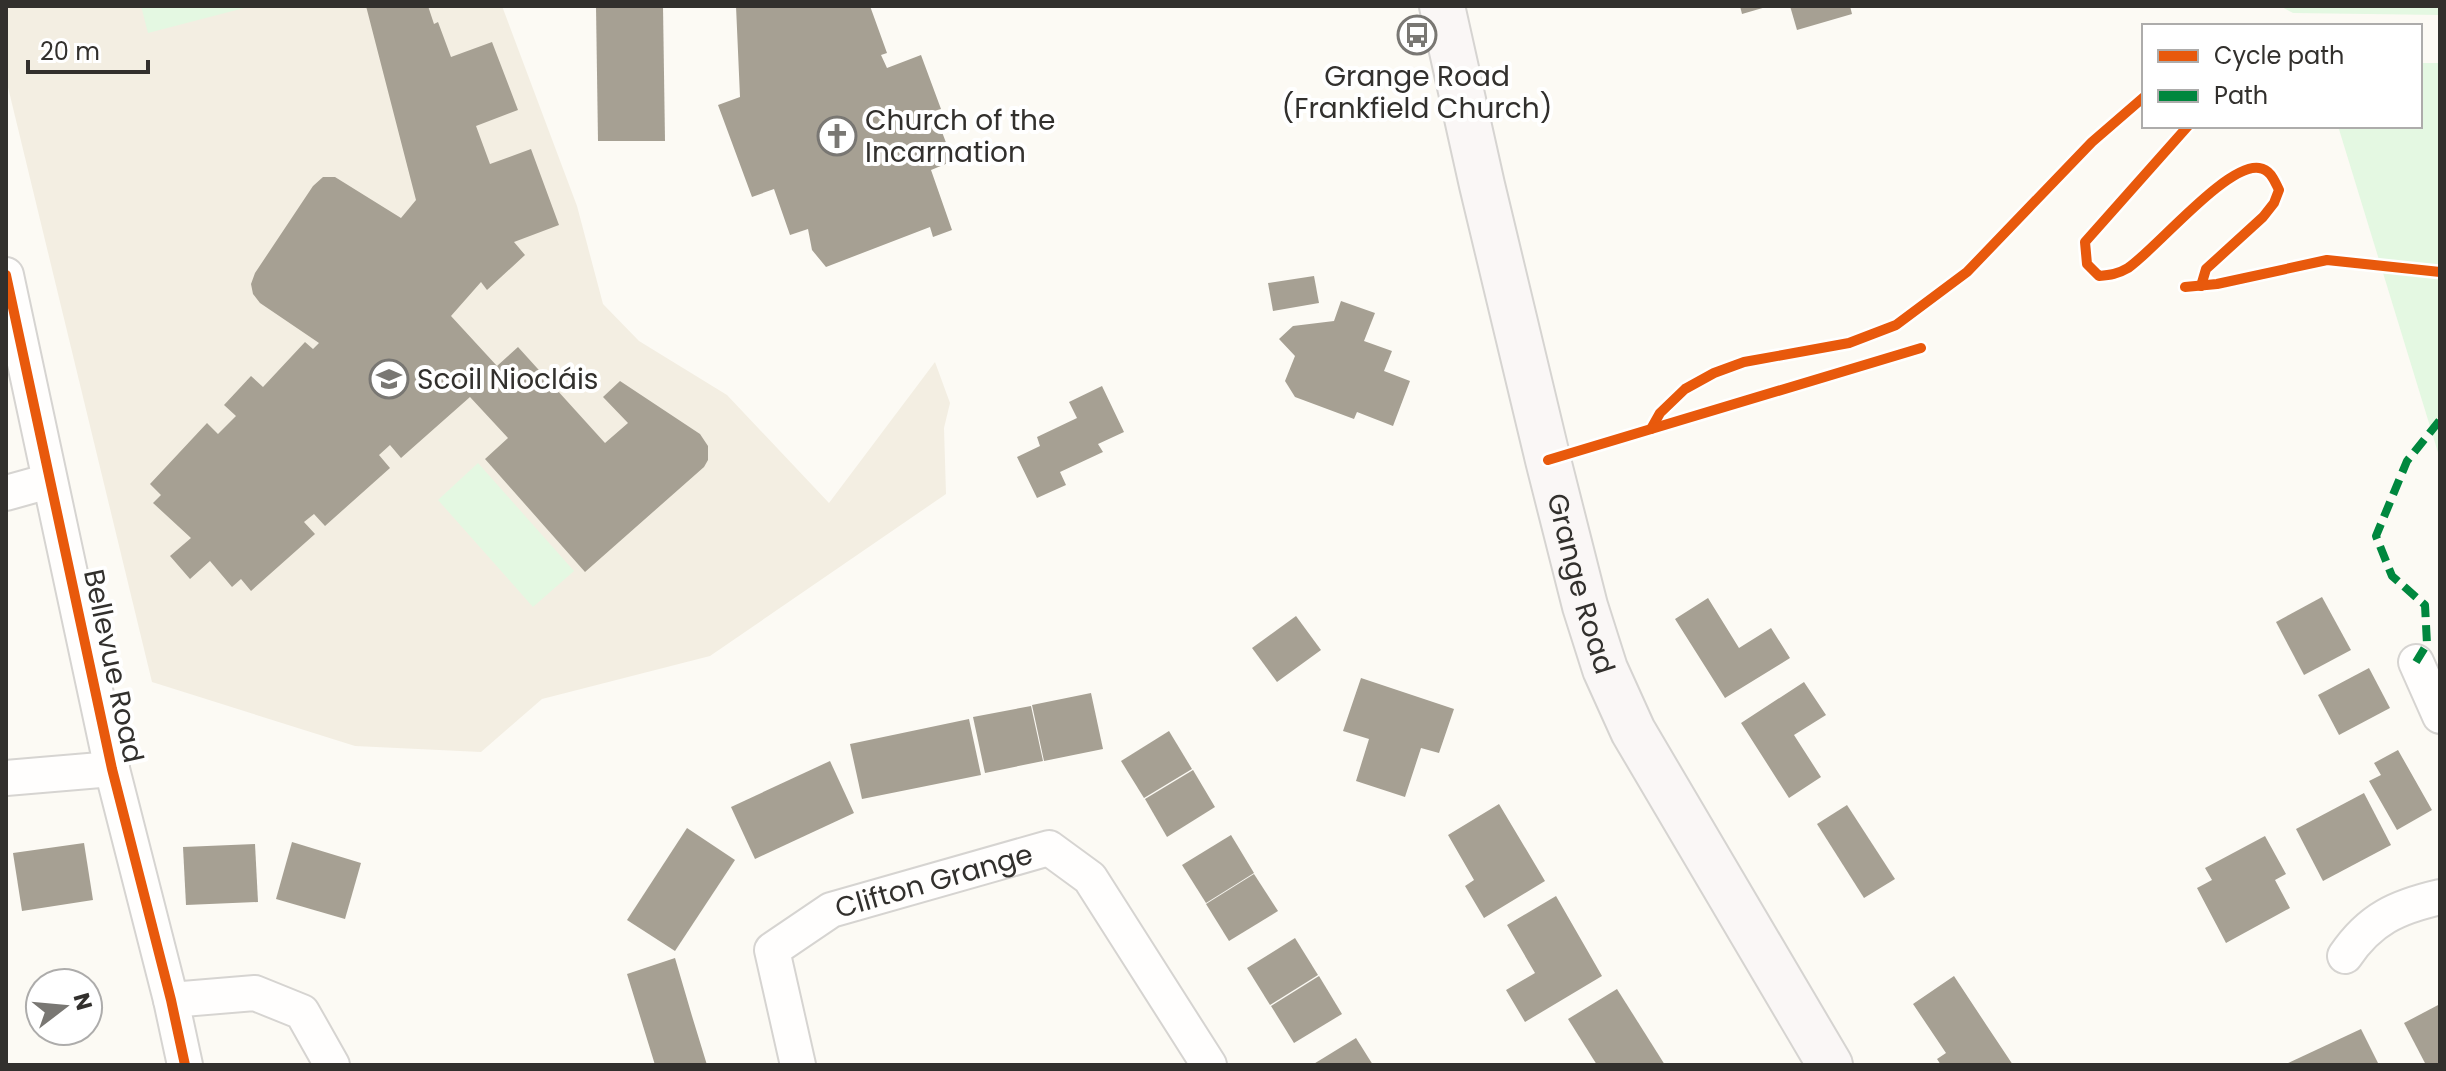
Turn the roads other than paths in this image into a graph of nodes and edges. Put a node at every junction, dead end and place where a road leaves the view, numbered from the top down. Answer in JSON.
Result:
{"nodes":[{"id":1,"x":1442,"y":6,"type":"edge"},
{"id":2,"x":6,"y":275,"type":"edge"},
{"id":3,"x":49,"y":481,"type":"junction"},
{"id":4,"x":6,"y":493,"type":"edge"},
{"id":5,"x":2416,"y":662,"type":"dead end"},
{"id":6,"x":2440,"y":716,"type":"edge"},
{"id":7,"x":112,"y":769,"type":"junction"},
{"id":8,"x":6,"y":778,"type":"edge"},
{"id":9,"x":2440,"y":897,"type":"edge"},
{"id":10,"x":2345,"y":956,"type":"dead end"},
{"id":11,"x":171,"y":1000,"type":"junction"},
{"id":12,"x":185,"y":1065,"type":"edge"},
{"id":13,"x":332,"y":1065,"type":"edge"},
{"id":14,"x":798,"y":1065,"type":"edge"},
{"id":15,"x":1209,"y":1065,"type":"edge"},
{"id":16,"x":1830,"y":1065,"type":"edge"}],
"edges":[{"from":1,"to":16,"type":"main road","name":"Grange Road"},
{"from":2,"to":3,"type":"street","name":"Bellevue Road"},
{"from":3,"to":4,"type":"street"},
{"from":3,"to":7,"type":"street","name":"Bellevue Road"},
{"from":5,"to":6,"type":"street"},
{"from":7,"to":8,"type":"street"},
{"from":7,"to":11,"type":"street","name":"Bellevue Road"},
{"from":9,"to":10,"type":"street"},
{"from":11,"to":12,"type":"street","name":"Bellevue Road"},
{"from":11,"to":13,"type":"street"},
{"from":14,"to":15,"type":"street","name":"Clifton Grange"}]}
